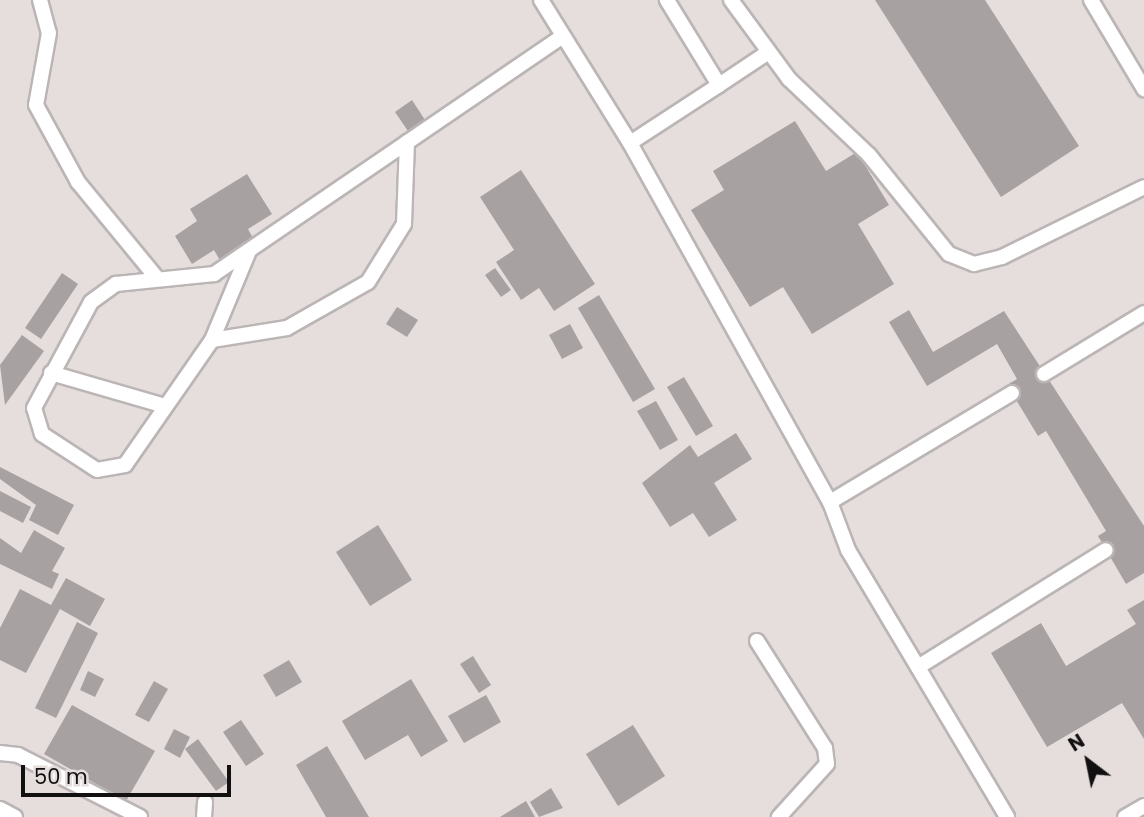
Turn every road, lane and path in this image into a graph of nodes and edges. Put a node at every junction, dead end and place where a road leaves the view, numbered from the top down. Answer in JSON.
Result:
{"nodes":[{"id":1,"x":40,"y":0,"type":"edge"},
{"id":2,"x":541,"y":0,"type":"edge"},
{"id":3,"x":667,"y":0,"type":"edge"},
{"id":4,"x":731,"y":0,"type":"edge"},
{"id":5,"x":1096,"y":2,"type":"edge"},
{"id":6,"x":563,"y":36,"type":"junction"},
{"id":7,"x":767,"y":53,"type":"junction"},
{"id":8,"x":719,"y":85,"type":"junction"},
{"id":9,"x":1144,"y":89,"type":"edge"},
{"id":10,"x":407,"y":142,"type":"junction"},
{"id":11,"x":630,"y":143,"type":"junction"},
{"id":12,"x":1144,"y":187,"type":"edge"},
{"id":13,"x":249,"y":251,"type":"junction"},
{"id":14,"x":156,"y":277,"type":"junction"},
{"id":15,"x":1144,"y":313,"type":"edge"},
{"id":16,"x":212,"y":340,"type":"junction"},
{"id":17,"x":51,"y":373,"type":"junction"},
{"id":18,"x":1044,"y":374,"type":"dead end"},
{"id":19,"x":1012,"y":393,"type":"dead end"},
{"id":20,"x":162,"y":405,"type":"junction"},
{"id":21,"x":830,"y":502,"type":"junction"},
{"id":22,"x":1106,"y":550,"type":"dead end"},
{"id":23,"x":757,"y":641,"type":"dead end"},
{"id":24,"x":918,"y":667,"type":"junction"},
{"id":25,"x":0,"y":753,"type":"edge"},
{"id":26,"x":1144,"y":806,"type":"edge"},
{"id":27,"x":0,"y":809,"type":"edge"},
{"id":28,"x":15,"y":817,"type":"edge"},
{"id":29,"x":140,"y":817,"type":"edge"},
{"id":30,"x":779,"y":817,"type":"edge"},
{"id":31,"x":1007,"y":817,"type":"edge"},
{"id":32,"x":1125,"y":817,"type":"edge"}],
"edges":[{"from":1,"to":14,"type":"lane"},
{"from":2,"to":6,"type":"lane"},
{"from":3,"to":8,"type":"lane"},
{"from":4,"to":7,"type":"lane"},
{"from":5,"to":9,"type":"lane"},
{"from":6,"to":10,"type":"lane"},
{"from":6,"to":11,"type":"lane"},
{"from":7,"to":8,"type":"lane"},
{"from":7,"to":12,"type":"lane"},
{"from":8,"to":11,"type":"lane"},
{"from":10,"to":13,"type":"lane"},
{"from":10,"to":16,"type":"lane"},
{"from":11,"to":21,"type":"lane"},
{"from":13,"to":14,"type":"lane"},
{"from":13,"to":16,"type":"lane"},
{"from":14,"to":17,"type":"lane"},
{"from":15,"to":18,"type":"lane"},
{"from":16,"to":20,"type":"lane"},
{"from":17,"to":20,"type":"lane"},
{"from":17,"to":20,"type":"lane"},
{"from":19,"to":21,"type":"lane"},
{"from":21,"to":24,"type":"lane"},
{"from":22,"to":24,"type":"lane"},
{"from":23,"to":30,"type":"lane"},
{"from":24,"to":31,"type":"lane"},
{"from":25,"to":29,"type":"lane"},
{"from":26,"to":32,"type":"lane"},
{"from":27,"to":28,"type":"lane"}]}
